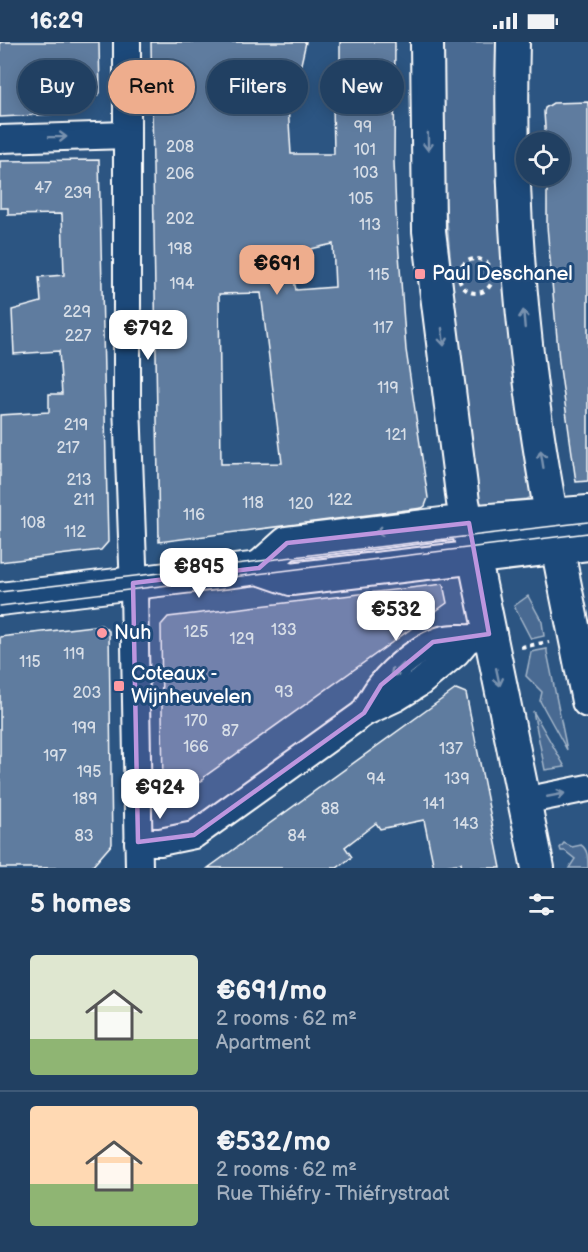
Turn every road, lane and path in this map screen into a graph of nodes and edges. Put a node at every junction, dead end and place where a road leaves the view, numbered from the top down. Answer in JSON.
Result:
{"nodes":[{"id":1,"x":127,"y":42,"type":"edge"},
{"id":2,"x":427,"y":42,"type":"edge"},
{"id":3,"x":513,"y":42,"type":"edge"},
{"id":4,"x":127,"y":135,"type":"junction"},
{"id":5,"x":0,"y":139,"type":"edge"},
{"id":6,"x":461,"y":269,"type":"joint"},
{"id":7,"x":588,"y":512,"type":"edge"},
{"id":8,"x":588,"y":527,"type":"edge"},
{"id":9,"x":554,"y":532,"type":"junction"},
{"id":10,"x":468,"y":542,"type":"junction"},
{"id":11,"x":588,"y":544,"type":"edge"},
{"id":12,"x":294,"y":564,"type":"dead end"},
{"id":13,"x":259,"y":568,"type":"junction"},
{"id":14,"x":134,"y":583,"type":"junction"},
{"id":15,"x":0,"y":599,"type":"edge"},
{"id":16,"x":490,"y":641,"type":"junction"},
{"id":17,"x":551,"y":642,"type":"dead end"},
{"id":18,"x":588,"y":701,"type":"edge"},
{"id":19,"x":588,"y":788,"type":"edge"},
{"id":20,"x":524,"y":801,"type":"junction"},
{"id":21,"x":138,"y":842,"type":"junction"},
{"id":22,"x":139,"y":868,"type":"edge"},
{"id":23,"x":538,"y":868,"type":"edge"}],
"edges":[{"from":1,"to":4,"type":"street"},
{"from":2,"to":10,"type":"street","one_way":true},
{"from":9,"to":3,"type":"street","one_way":true},
{"from":5,"to":4,"type":"street","one_way":true},
{"from":4,"to":14,"type":"street"},
{"from":6,"to":6,"type":"path"},
{"from":7,"to":9,"type":"street"},
{"from":8,"to":9,"type":"lane"},
{"from":9,"to":10,"type":"street"},
{"from":9,"to":11,"type":"street"},
{"from":9,"to":18,"type":"street"},
{"from":10,"to":13,"type":"street"},
{"from":10,"to":16,"type":"street"},
{"from":12,"to":13,"type":"lane"},
{"from":13,"to":14,"type":"street"},
{"from":14,"to":15,"type":"street"},
{"from":14,"to":21,"type":"street"},
{"from":16,"to":17,"type":"path"},
{"from":16,"to":20,"type":"street","one_way":true},
{"from":16,"to":21,"type":"street"},
{"from":20,"to":19,"type":"street","one_way":true},
{"from":20,"to":23,"type":"street"},
{"from":21,"to":22,"type":"street"}]}
